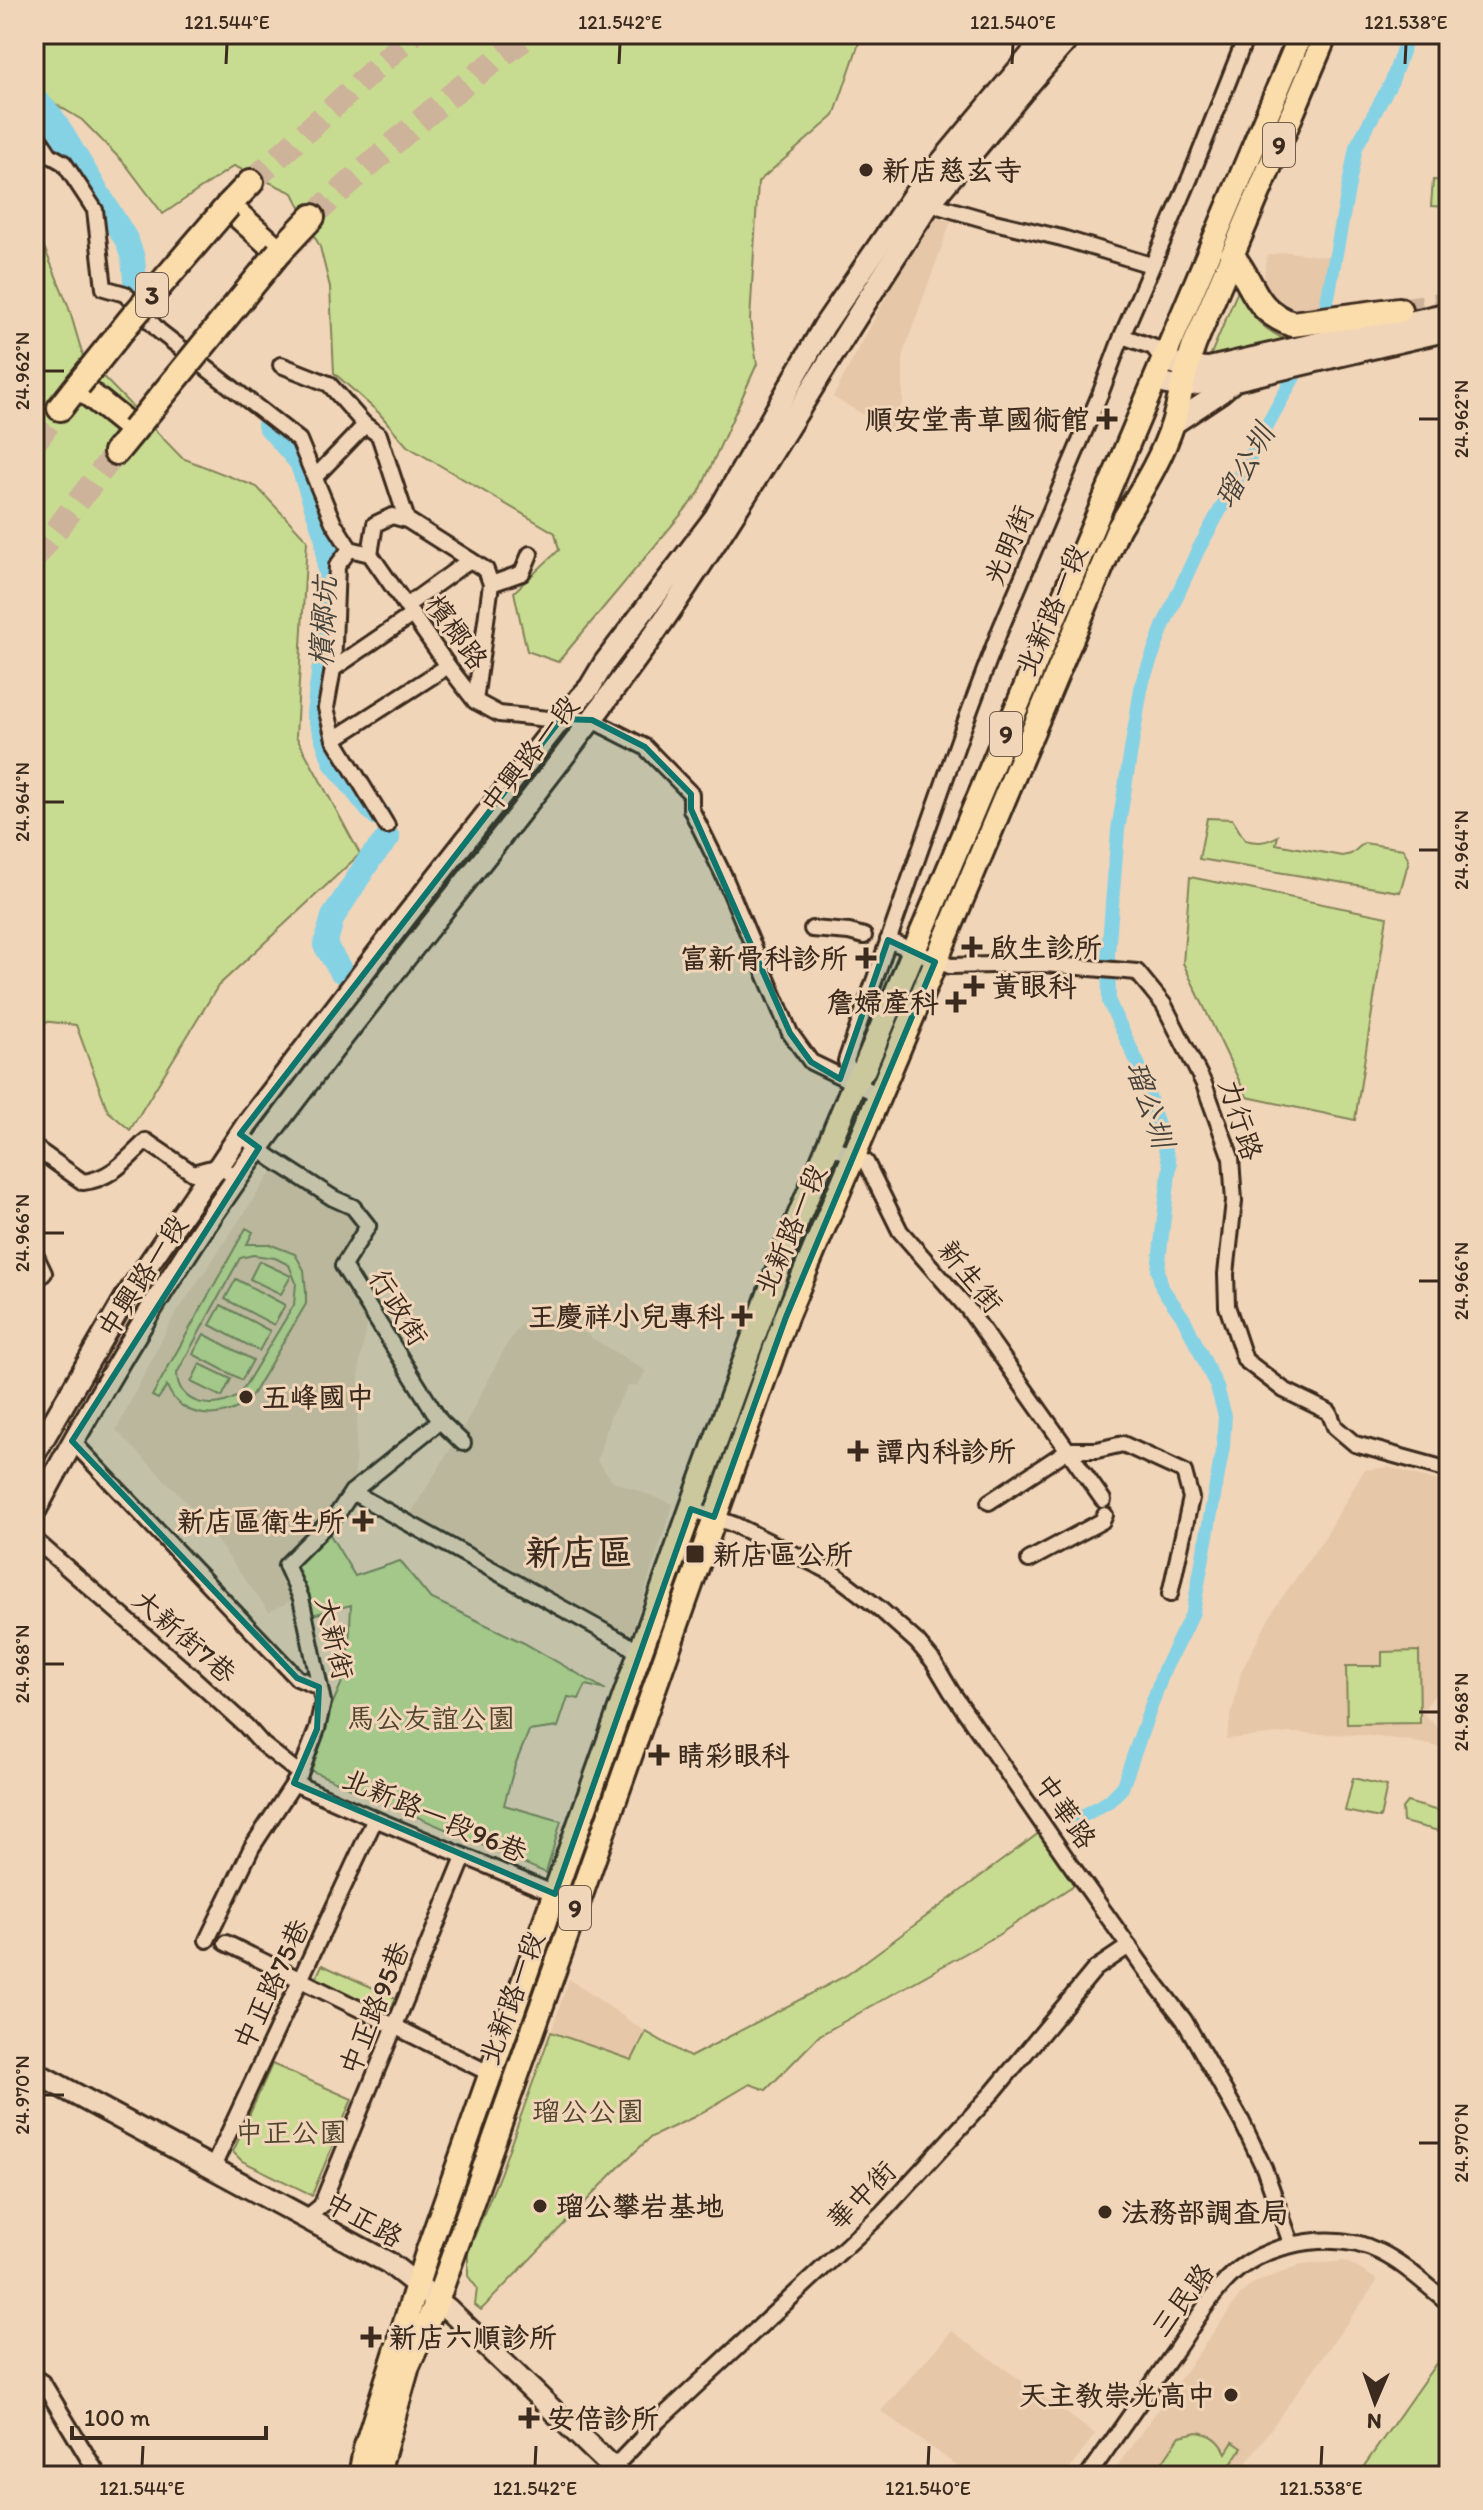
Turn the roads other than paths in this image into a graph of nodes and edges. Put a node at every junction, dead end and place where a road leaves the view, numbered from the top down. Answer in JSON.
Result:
{"nodes":[{"id":1,"x":1048,"y":34,"type":"edge"},
{"id":2,"x":1073,"y":34,"type":"edge"},
{"id":3,"x":1247,"y":34,"type":"edge"},
{"id":4,"x":1301,"y":34,"type":"edge"},
{"id":5,"x":1326,"y":34,"type":"edge"},
{"id":6,"x":34,"y":131,"type":"edge"},
{"id":7,"x":251,"y":182,"type":"tunnel mouth"},
{"id":8,"x":921,"y":201,"type":"junction"},
{"id":9,"x":228,"y":206,"type":"junction"},
{"id":10,"x":312,"y":217,"type":"tunnel mouth"},
{"id":11,"x":279,"y":252,"type":"junction"},
{"id":12,"x":1232,"y":256,"type":"junction"},
{"id":13,"x":1151,"y":265,"type":"junction"},
{"id":14,"x":1399,"y":310,"type":"tunnel mouth"},
{"id":15,"x":1449,"y":313,"type":"edge"},
{"id":16,"x":1449,"y":330,"type":"edge"},
{"id":17,"x":1374,"y":332,"type":"junction"},
{"id":18,"x":1122,"y":336,"type":"junction"},
{"id":19,"x":281,"y":365,"type":"dead end"},
{"id":20,"x":1158,"y":371,"type":"junction"},
{"id":21,"x":1184,"y":377,"type":"junction"},
{"id":22,"x":1235,"y":380,"type":"junction"},
{"id":23,"x":78,"y":385,"type":"junction"},
{"id":24,"x":60,"y":408,"type":"tunnel mouth"},
{"id":25,"x":1173,"y":424,"type":"junction"},
{"id":26,"x":365,"y":425,"type":"junction"},
{"id":27,"x":134,"y":430,"type":"junction"},
{"id":28,"x":116,"y":452,"type":"tunnel mouth"},
{"id":29,"x":316,"y":476,"type":"junction"},
{"id":30,"x":407,"y":520,"type":"junction"},
{"id":31,"x":350,"y":549,"type":"junction"},
{"id":32,"x":370,"y":554,"type":"junction"},
{"id":33,"x":530,"y":554,"type":"dead end"},
{"id":34,"x":470,"y":560,"type":"junction"},
{"id":35,"x":491,"y":584,"type":"junction"},
{"id":36,"x":409,"y":610,"type":"junction"},
{"id":37,"x":448,"y":666,"type":"junction"},
{"id":38,"x":333,"y":669,"type":"junction"},
{"id":39,"x":475,"y":701,"type":"junction"},
{"id":40,"x":561,"y":719,"type":"junction"},
{"id":41,"x":592,"y":720,"type":"junction"},
{"id":42,"x":334,"y":739,"type":"junction"},
{"id":43,"x":387,"y":826,"type":"dead end"},
{"id":44,"x":812,"y":929,"type":"dead end"},
{"id":45,"x":864,"y":936,"type":"dead end"},
{"id":46,"x":888,"y":940,"type":"junction"},
{"id":47,"x":914,"y":952,"type":"junction"},
{"id":48,"x":935,"y":962,"type":"junction"},
{"id":49,"x":854,"y":1084,"type":"junction"},
{"id":50,"x":879,"y":1095,"type":"junction"},
{"id":51,"x":240,"y":1134,"type":"junction"},
{"id":52,"x":829,"y":1145,"type":"junction"},
{"id":53,"x":34,"y":1147,"type":"edge"},
{"id":54,"x":259,"y":1148,"type":"junction"},
{"id":55,"x":854,"y":1155,"type":"junction"},
{"id":56,"x":219,"y":1166,"type":"junction"},
{"id":57,"x":238,"y":1179,"type":"junction"},
{"id":58,"x":34,"y":1252,"type":"edge"},
{"id":59,"x":34,"y":1283,"type":"edge"},
{"id":60,"x":440,"y":1421,"type":"junction"},
{"id":61,"x":72,"y":1441,"type":"junction"},
{"id":62,"x":463,"y":1443,"type":"dead end"},
{"id":63,"x":1068,"y":1450,"type":"junction"},
{"id":64,"x":34,"y":1455,"type":"edge"},
{"id":65,"x":1449,"y":1470,"type":"edge"},
{"id":66,"x":352,"y":1492,"type":"junction"},
{"id":67,"x":989,"y":1502,"type":"dead end"},
{"id":68,"x":691,"y":1509,"type":"junction"},
{"id":69,"x":34,"y":1513,"type":"edge"},
{"id":70,"x":714,"y":1517,"type":"junction"},
{"id":71,"x":34,"y":1539,"type":"edge"},
{"id":72,"x":1029,"y":1560,"type":"dead end"},
{"id":73,"x":1170,"y":1594,"type":"dead end"},
{"id":74,"x":640,"y":1654,"type":"junction"},
{"id":75,"x":319,"y":1687,"type":"junction"},
{"id":76,"x":297,"y":1778,"type":"junction"},
{"id":77,"x":375,"y":1819,"type":"junction"},
{"id":78,"x":464,"y":1857,"type":"junction"},
{"id":79,"x":555,"y":1894,"type":"junction"},
{"id":80,"x":207,"y":1940,"type":"dead end"},
{"id":81,"x":226,"y":1943,"type":"dead end"},
{"id":82,"x":1129,"y":1946,"type":"junction"},
{"id":83,"x":301,"y":1980,"type":"junction"},
{"id":84,"x":394,"y":2027,"type":"junction"},
{"id":85,"x":34,"y":2072,"type":"edge"},
{"id":86,"x":491,"y":2074,"type":"junction"},
{"id":87,"x":212,"y":2169,"type":"junction"},
{"id":88,"x":306,"y":2218,"type":"junction"},
{"id":89,"x":1291,"y":2243,"type":"junction"},
{"id":90,"x":417,"y":2284,"type":"junction"},
{"id":91,"x":437,"y":2301,"type":"junction"},
{"id":92,"x":1449,"y":2303,"type":"edge"},
{"id":93,"x":34,"y":2377,"type":"edge"},
{"id":94,"x":617,"y":2472,"type":"edge"},
{"id":95,"x":99,"y":2476,"type":"edge"},
{"id":96,"x":360,"y":2476,"type":"edge"},
{"id":97,"x":377,"y":2476,"type":"edge"},
{"id":98,"x":1088,"y":2476,"type":"edge"}],
"edges":[{"from":1,"to":8,"type":"street","name":"中興路一段"},
{"from":2,"to":8,"type":"street","name":"中興路一段"},
{"from":3,"to":13,"type":"street","name":"光明街"},
{"from":4,"to":20,"type":"main road","name":"北新路一段","number":"9"},
{"from":5,"to":12,"type":"main road","name":"北新路一段","number":"9"},
{"from":6,"to":29,"type":"street"},
{"from":7,"to":9,"type":"highway","number":"3"},
{"from":8,"to":13,"type":"street"},
{"from":8,"to":40,"type":"street","name":"中興路一段"},
{"from":8,"to":41,"type":"street","name":"中興路一段"},
{"from":9,"to":11,"type":"highway"},
{"from":9,"to":23,"type":"highway","number":"3","bridge":true},
{"from":10,"to":11,"type":"highway"},
{"from":11,"to":27,"type":"highway","bridge":true},
{"from":12,"to":14,"type":"highway"},
{"from":12,"to":17,"type":"street"},
{"from":12,"to":21,"type":"main road","name":"北新路一段","number":"9"},
{"from":13,"to":18,"type":"street","name":"光明街"},
{"from":15,"to":17,"type":"street"},
{"from":16,"to":22,"type":"street"},
{"from":17,"to":21,"type":"street"},
{"from":18,"to":20,"type":"street"},
{"from":18,"to":46,"type":"street","name":"光明街"},
{"from":19,"to":26,"type":"street"},
{"from":20,"to":21,"type":"street"},
{"from":20,"to":47,"type":"main road","name":"北新路一段","number":"9"},
{"from":21,"to":22,"type":"street"},
{"from":21,"to":25,"type":"main road","name":"北新路一段","number":"9"},
{"from":22,"to":25,"type":"street"},
{"from":23,"to":24,"type":"highway","number":"3"},
{"from":23,"to":27,"type":"highway"},
{"from":25,"to":48,"type":"main road","name":"北新路一段","number":"9"},
{"from":26,"to":29,"type":"street"},
{"from":26,"to":30,"type":"street"},
{"from":27,"to":28,"type":"highway"},
{"from":29,"to":31,"type":"street"},
{"from":30,"to":32,"type":"street"},
{"from":30,"to":34,"type":"street"},
{"from":31,"to":32,"type":"street"},
{"from":31,"to":38,"type":"street"},
{"from":32,"to":36,"type":"street","name":"檳榔路"},
{"from":33,"to":35,"type":"street"},
{"from":34,"to":35,"type":"street"},
{"from":34,"to":36,"type":"street"},
{"from":35,"to":39,"type":"street"},
{"from":36,"to":37,"type":"street","name":"檳榔路"},
{"from":36,"to":38,"type":"street"},
{"from":37,"to":39,"type":"street","name":"檳榔路"},
{"from":37,"to":42,"type":"street"},
{"from":38,"to":42,"type":"street"},
{"from":39,"to":40,"type":"street","name":"檳榔路"},
{"from":40,"to":41,"type":"street","name":"檳榔路"},
{"from":40,"to":51,"type":"street","name":"中興路一段"},
{"from":41,"to":49,"type":"street","name":"檳榔路"},
{"from":41,"to":54,"type":"street","name":"中興路一段"},
{"from":42,"to":43,"type":"street"},
{"from":44,"to":45,"type":"street"},
{"from":46,"to":47,"type":"street","name":"力行路"},
{"from":46,"to":49,"type":"street","name":"光明街"},
{"from":47,"to":48,"type":"street","name":"力行路"},
{"from":47,"to":49,"type":"main road","name":"北新路一段","number":"9"},
{"from":48,"to":50,"type":"main road","name":"北新路一段","number":"9"},
{"from":48,"to":65,"type":"street","name":"力行路"},
{"from":49,"to":50,"type":"street","name":"檳榔路"},
{"from":49,"to":52,"type":"main road","name":"北新路一段","number":"9"},
{"from":50,"to":55,"type":"main road","name":"北新路一段","number":"9"},
{"from":51,"to":54,"type":"street"},
{"from":51,"to":56,"type":"street","name":"中興路一段"},
{"from":52,"to":55,"type":"street"},
{"from":52,"to":68,"type":"main road","name":"北新路一段","number":"9"},
{"from":53,"to":56,"type":"street"},
{"from":54,"to":57,"type":"street","name":"中興路一段"},
{"from":54,"to":60,"type":"street","name":"行政街"},
{"from":55,"to":63,"type":"street","name":"新生街"},
{"from":55,"to":70,"type":"main road","name":"北新路一段","number":"9"},
{"from":56,"to":57,"type":"street"},
{"from":56,"to":64,"type":"street","name":"中興路一段"},
{"from":57,"to":61,"type":"street","name":"中興路一段"},
{"from":58,"to":59,"type":"street"},
{"from":60,"to":62,"type":"street","name":"行政街"},
{"from":60,"to":66,"type":"street"},
{"from":61,"to":69,"type":"street","name":"中興路一段"},
{"from":61,"to":75,"type":"street"},
{"from":63,"to":67,"type":"street"},
{"from":63,"to":72,"type":"street","name":"新生街"},
{"from":63,"to":73,"type":"street"},
{"from":66,"to":74,"type":"street"},
{"from":66,"to":75,"type":"street","name":"大新街"},
{"from":68,"to":70,"type":"street","name":"中華路"},
{"from":68,"to":74,"type":"main road","name":"北新路一段","number":"9"},
{"from":70,"to":82,"type":"street","name":"中華路"},
{"from":70,"to":91,"type":"main road","name":"北新路一段","number":"9"},
{"from":71,"to":76,"type":"street","name":"大新街7巷"},
{"from":74,"to":79,"type":"main road","name":"北新路一段","number":"9"},
{"from":75,"to":76,"type":"street","name":"大新街"},
{"from":76,"to":77,"type":"street","name":"北新路一段96巷"},
{"from":76,"to":80,"type":"street","name":"大新街"},
{"from":77,"to":78,"type":"street","name":"北新路一段96巷"},
{"from":77,"to":83,"type":"street","name":"中正路75巷"},
{"from":78,"to":79,"type":"street","name":"北新路一段96巷"},
{"from":78,"to":84,"type":"street","name":"中正路95巷"},
{"from":79,"to":86,"type":"main road","name":"北新路一段","number":"9"},
{"from":81,"to":83,"type":"street"},
{"from":82,"to":89,"type":"street","name":"中華路"},
{"from":82,"to":94,"type":"street","name":"華中街"},
{"from":83,"to":84,"type":"street"},
{"from":83,"to":87,"type":"street","name":"中正路75巷"},
{"from":84,"to":86,"type":"street"},
{"from":84,"to":88,"type":"street","name":"中正路95巷"},
{"from":85,"to":87,"type":"street","name":"中正路"},
{"from":86,"to":90,"type":"main road","name":"北新路一段","number":"9"},
{"from":87,"to":88,"type":"street","name":"中正路"},
{"from":88,"to":90,"type":"street","name":"中正路"},
{"from":89,"to":92,"type":"street","name":"三民路"},
{"from":89,"to":98,"type":"street","name":"三民路"},
{"from":90,"to":91,"type":"street","name":"中正路"},
{"from":90,"to":96,"type":"main road","name":"北新路一段","number":"9"},
{"from":91,"to":94,"type":"street","name":"中正路"},
{"from":91,"to":97,"type":"main road","name":"北新路一段","number":"9"},
{"from":93,"to":95,"type":"street"}]}
